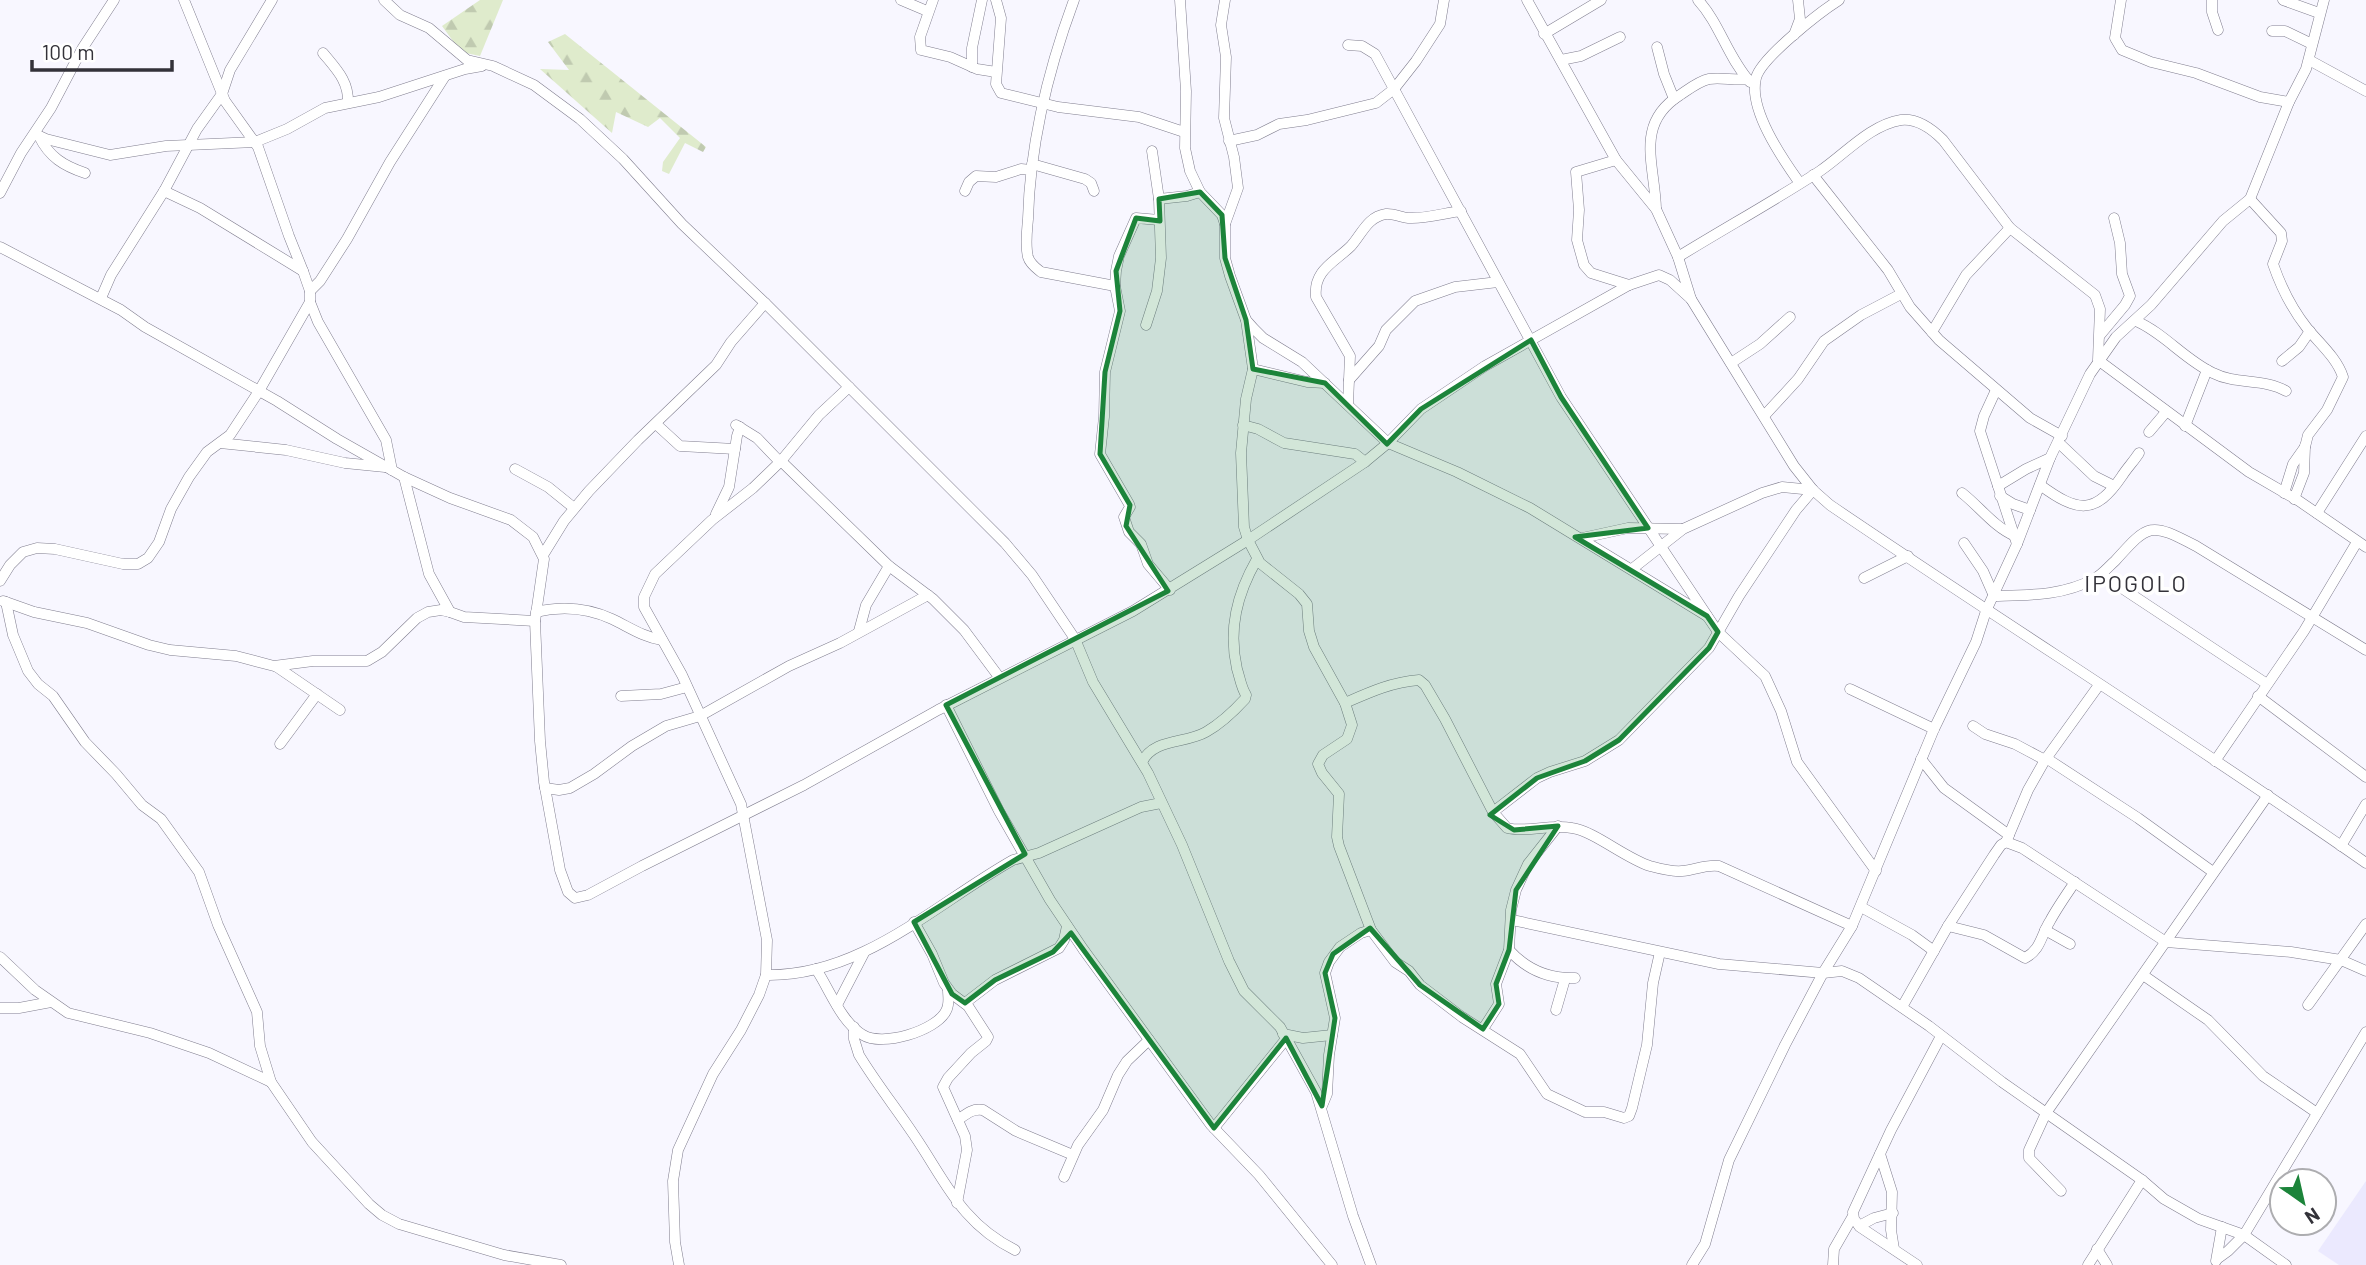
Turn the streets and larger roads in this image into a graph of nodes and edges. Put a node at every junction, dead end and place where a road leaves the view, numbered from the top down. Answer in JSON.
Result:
{"nodes":[{"id":1,"x":114,"y":0,"type":"edge"},
{"id":2,"x":184,"y":0,"type":"edge"},
{"id":3,"x":272,"y":0,"type":"edge"},
{"id":4,"x":901,"y":0,"type":"edge"},
{"id":5,"x":933,"y":0,"type":"edge"},
{"id":6,"x":982,"y":0,"type":"edge"},
{"id":7,"x":996,"y":0,"type":"edge"},
{"id":8,"x":1073,"y":0,"type":"edge"},
{"id":9,"x":1180,"y":0,"type":"edge"},
{"id":10,"x":1225,"y":0,"type":"edge"},
{"id":11,"x":1444,"y":0,"type":"edge"},
{"id":12,"x":1527,"y":0,"type":"edge"},
{"id":13,"x":1601,"y":0,"type":"edge"},
{"id":14,"x":1698,"y":0,"type":"edge"},
{"id":15,"x":1798,"y":0,"type":"edge"},
{"id":16,"x":1839,"y":0,"type":"edge"},
{"id":17,"x":2121,"y":0,"type":"edge"},
{"id":18,"x":2212,"y":0,"type":"edge"},
{"id":19,"x":2283,"y":0,"type":"edge"},
{"id":20,"x":2324,"y":0,"type":"edge"},
{"id":21,"x":390,"y":2,"type":"edge"},
{"id":22,"x":928,"y":11,"type":"junction"},
{"id":23,"x":2319,"y":13,"type":"junction"},
{"id":24,"x":2218,"y":30,"type":"dead end"},
{"id":25,"x":2272,"y":31,"type":"dead end"},
{"id":26,"x":1544,"y":34,"type":"junction"},
{"id":27,"x":1794,"y":36,"type":"junction"},
{"id":28,"x":1620,"y":37,"type":"dead end"},
{"id":29,"x":2312,"y":44,"type":"junction"},
{"id":30,"x":1348,"y":45,"type":"dead end"},
{"id":31,"x":1657,"y":47,"type":"dead end"},
{"id":32,"x":323,"y":53,"type":"dead end"},
{"id":33,"x":1561,"y":60,"type":"junction"},
{"id":34,"x":2309,"y":60,"type":"junction"},
{"id":35,"x":485,"y":65,"type":"junction"},
{"id":36,"x":972,"y":67,"type":"junction"},
{"id":37,"x":996,"y":72,"type":"junction"},
{"id":38,"x":445,"y":76,"type":"junction"},
{"id":39,"x":1751,"y":83,"type":"junction"},
{"id":40,"x":2365,"y":88,"type":"edge"},
{"id":41,"x":1394,"y":89,"type":"junction"},
{"id":42,"x":222,"y":94,"type":"junction"},
{"id":43,"x":1674,"y":99,"type":"junction"},
{"id":44,"x":2289,"y":102,"type":"junction"},
{"id":45,"x":348,"y":103,"type":"junction"},
{"id":46,"x":1044,"y":104,"type":"junction"},
{"id":47,"x":1185,"y":132,"type":"junction"},
{"id":48,"x":37,"y":135,"type":"junction"},
{"id":49,"x":1229,"y":141,"type":"junction"},
{"id":50,"x":254,"y":142,"type":"junction"},
{"id":51,"x":189,"y":146,"type":"junction"},
{"id":52,"x":1152,"y":151,"type":"dead end"},
{"id":53,"x":1616,"y":160,"type":"junction"},
{"id":54,"x":1032,"y":167,"type":"junction"},
{"id":55,"x":85,"y":173,"type":"dead end"},
{"id":56,"x":1813,"y":175,"type":"junction"},
{"id":57,"x":1799,"y":182,"type":"junction"},
{"id":58,"x":164,"y":191,"type":"junction"},
{"id":59,"x":965,"y":191,"type":"dead end"},
{"id":60,"x":1094,"y":191,"type":"dead end"},
{"id":61,"x":1200,"y":192,"type":"junction"},
{"id":62,"x":0,"y":193,"type":"edge"},
{"id":63,"x":1159,"y":199,"type":"junction"},
{"id":64,"x":2250,"y":199,"type":"junction"},
{"id":65,"x":1656,"y":209,"type":"junction"},
{"id":66,"x":1461,"y":211,"type":"junction"},
{"id":67,"x":2113,"y":218,"type":"dead end"},
{"id":68,"x":1159,"y":220,"type":"junction"},
{"id":69,"x":1226,"y":224,"type":"junction"},
{"id":70,"x":2010,"y":228,"type":"junction"},
{"id":71,"x":0,"y":247,"type":"edge"},
{"id":72,"x":1678,"y":257,"type":"junction"},
{"id":73,"x":303,"y":271,"type":"junction"},
{"id":74,"x":1498,"y":282,"type":"junction"},
{"id":75,"x":1629,"y":285,"type":"junction"},
{"id":76,"x":1115,"y":286,"type":"junction"},
{"id":77,"x":1901,"y":294,"type":"junction"},
{"id":78,"x":310,"y":297,"type":"junction"},
{"id":79,"x":101,"y":298,"type":"junction"},
{"id":80,"x":1691,"y":299,"type":"junction"},
{"id":81,"x":765,"y":303,"type":"junction"},
{"id":82,"x":1790,"y":317,"type":"dead end"},
{"id":83,"x":1246,"y":320,"type":"junction"},
{"id":84,"x":2136,"y":321,"type":"junction"},
{"id":85,"x":1146,"y":325,"type":"dead end"},
{"id":86,"x":2310,"y":331,"type":"junction"},
{"id":87,"x":1932,"y":332,"type":"junction"},
{"id":88,"x":2100,"y":335,"type":"junction"},
{"id":89,"x":1531,"y":340,"type":"junction"},
{"id":90,"x":2098,"y":360,"type":"junction"},
{"id":91,"x":2282,"y":361,"type":"dead end"},
{"id":92,"x":1731,"y":363,"type":"junction"},
{"id":93,"x":1253,"y":369,"type":"junction"},
{"id":94,"x":2207,"y":370,"type":"junction"},
{"id":95,"x":1349,"y":380,"type":"junction"},
{"id":96,"x":1325,"y":383,"type":"junction"},
{"id":97,"x":849,"y":387,"type":"junction"},
{"id":98,"x":1996,"y":390,"type":"junction"},
{"id":99,"x":260,"y":391,"type":"junction"},
{"id":100,"x":2286,"y":391,"type":"dead end"},
{"id":101,"x":1348,"y":404,"type":"junction"},
{"id":102,"x":2166,"y":412,"type":"junction"},
{"id":103,"x":1764,"y":416,"type":"junction"},
{"id":104,"x":656,"y":424,"type":"junction"},
{"id":105,"x":1243,"y":425,"type":"junction"},
{"id":106,"x":2185,"y":426,"type":"junction"},
{"id":107,"x":2149,"y":432,"type":"dead end"},
{"id":108,"x":2366,"y":436,"type":"edge"},
{"id":109,"x":2060,"y":440,"type":"junction"},
{"id":110,"x":220,"y":443,"type":"junction"},
{"id":111,"x":1388,"y":443,"type":"junction"},
{"id":112,"x":2305,"y":446,"type":"junction"},
{"id":113,"x":735,"y":449,"type":"junction"},
{"id":114,"x":2139,"y":453,"type":"dead end"},
{"id":115,"x":2050,"y":458,"type":"junction"},
{"id":116,"x":780,"y":462,"type":"junction"},
{"id":117,"x":1365,"y":462,"type":"junction"},
{"id":118,"x":389,"y":469,"type":"junction"},
{"id":119,"x":514,"y":469,"type":"dead end"},
{"id":120,"x":404,"y":477,"type":"junction"},
{"id":121,"x":2040,"y":485,"type":"junction"},
{"id":122,"x":2114,"y":486,"type":"junction"},
{"id":123,"x":1813,"y":490,"type":"junction"},
{"id":124,"x":1999,"y":491,"type":"junction"},
{"id":125,"x":2284,"y":493,"type":"junction"},
{"id":126,"x":1962,"y":494,"type":"dead end"},
{"id":127,"x":2294,"y":499,"type":"junction"},
{"id":128,"x":574,"y":509,"type":"junction"},
{"id":129,"x":2030,"y":510,"type":"junction"},
{"id":130,"x":2318,"y":513,"type":"junction"},
{"id":131,"x":712,"y":520,"type":"junction"},
{"id":132,"x":1648,"y":528,"type":"junction"},
{"id":133,"x":1683,"y":529,"type":"junction"},
{"id":134,"x":1582,"y":538,"type":"junction"},
{"id":135,"x":1248,"y":540,"type":"junction"},
{"id":136,"x":2016,"y":540,"type":"junction"},
{"id":137,"x":1964,"y":543,"type":"dead end"},
{"id":138,"x":2361,"y":544,"type":"edge"},
{"id":139,"x":1660,"y":546,"type":"junction"},
{"id":140,"x":543,"y":555,"type":"junction"},
{"id":141,"x":1908,"y":556,"type":"junction"},
{"id":142,"x":1257,"y":559,"type":"junction"},
{"id":143,"x":889,"y":566,"type":"junction"},
{"id":144,"x":1632,"y":569,"type":"junction"},
{"id":145,"x":2102,"y":575,"type":"junction"},
{"id":146,"x":1864,"y":578,"type":"dead end"},
{"id":147,"x":0,"y":581,"type":"edge"},
{"id":148,"x":1170,"y":590,"type":"junction"},
{"id":149,"x":928,"y":595,"type":"junction"},
{"id":150,"x":1994,"y":596,"type":"junction"},
{"id":151,"x":3,"y":601,"type":"edge"},
{"id":152,"x":1986,"y":611,"type":"junction"},
{"id":153,"x":450,"y":612,"type":"junction"},
{"id":154,"x":1707,"y":616,"type":"junction"},
{"id":155,"x":536,"y":617,"type":"junction"},
{"id":156,"x":2312,"y":617,"type":"junction"},
{"id":157,"x":859,"y":631,"type":"junction"},
{"id":158,"x":1718,"y":632,"type":"junction"},
{"id":159,"x":1075,"y":639,"type":"junction"},
{"id":160,"x":662,"y":640,"type":"junction"},
{"id":161,"x":2366,"y":650,"type":"edge"},
{"id":162,"x":274,"y":666,"type":"junction"},
{"id":163,"x":999,"y":677,"type":"junction"},
{"id":164,"x":2099,"y":684,"type":"junction"},
{"id":165,"x":2267,"y":684,"type":"junction"},
{"id":166,"x":687,"y":687,"type":"junction"},
{"id":167,"x":1850,"y":689,"type":"dead end"},
{"id":168,"x":317,"y":694,"type":"junction"},
{"id":169,"x":621,"y":696,"type":"dead end"},
{"id":170,"x":2258,"y":696,"type":"junction"},
{"id":171,"x":1345,"y":703,"type":"junction"},
{"id":172,"x":946,"y":705,"type":"junction"},
{"id":173,"x":340,"y":710,"type":"dead end"},
{"id":174,"x":700,"y":716,"type":"junction"},
{"id":175,"x":1973,"y":726,"type":"dead end"},
{"id":176,"x":1934,"y":729,"type":"junction"},
{"id":177,"x":280,"y":744,"type":"dead end"},
{"id":178,"x":2045,"y":759,"type":"junction"},
{"id":179,"x":1921,"y":760,"type":"junction"},
{"id":180,"x":2215,"y":761,"type":"junction"},
{"id":181,"x":1142,"y":762,"type":"junction"},
{"id":182,"x":2366,"y":777,"type":"edge"},
{"id":183,"x":545,"y":788,"type":"junction"},
{"id":184,"x":2268,"y":795,"type":"junction"},
{"id":185,"x":1161,"y":803,"type":"junction"},
{"id":186,"x":2366,"y":804,"type":"edge"},
{"id":187,"x":1493,"y":812,"type":"junction"},
{"id":188,"x":744,"y":816,"type":"junction"},
{"id":189,"x":1558,"y":826,"type":"junction"},
{"id":190,"x":2008,"y":839,"type":"junction"},
{"id":191,"x":2341,"y":846,"type":"junction"},
{"id":192,"x":1026,"y":856,"type":"junction"},
{"id":193,"x":2366,"y":863,"type":"edge"},
{"id":194,"x":1876,"y":871,"type":"junction"},
{"id":195,"x":2213,"y":872,"type":"junction"},
{"id":196,"x":2074,"y":882,"type":"junction"},
{"id":197,"x":1861,"y":907,"type":"junction"},
{"id":198,"x":1512,"y":920,"type":"junction"},
{"id":199,"x":915,"y":922,"type":"junction"},
{"id":200,"x":2366,"y":924,"type":"edge"},
{"id":201,"x":1067,"y":926,"type":"junction"},
{"id":202,"x":1852,"y":926,"type":"junction"},
{"id":203,"x":1948,"y":926,"type":"junction"},
{"id":204,"x":1371,"y":930,"type":"junction"},
{"id":205,"x":2045,"y":930,"type":"junction"},
{"id":206,"x":2165,"y":942,"type":"junction"},
{"id":207,"x":2070,"y":944,"type":"dead end"},
{"id":208,"x":1508,"y":950,"type":"junction"},
{"id":209,"x":1934,"y":951,"type":"junction"},
{"id":210,"x":1660,"y":952,"type":"junction"},
{"id":211,"x":864,"y":953,"type":"junction"},
{"id":212,"x":0,"y":957,"type":"edge"},
{"id":213,"x":2341,"y":960,"type":"junction"},
{"id":214,"x":816,"y":970,"type":"junction"},
{"id":215,"x":2366,"y":971,"type":"edge"},
{"id":216,"x":1823,"y":973,"type":"junction"},
{"id":217,"x":766,"y":975,"type":"junction"},
{"id":218,"x":2143,"y":975,"type":"junction"},
{"id":219,"x":948,"y":990,"type":"junction"},
{"id":220,"x":51,"y":1002,"type":"junction"},
{"id":221,"x":965,"y":1003,"type":"junction"},
{"id":222,"x":837,"y":1005,"type":"junction"},
{"id":223,"x":2308,"y":1005,"type":"dead end"},
{"id":224,"x":1902,"y":1007,"type":"junction"},
{"id":225,"x":0,"y":1008,"type":"edge"},
{"id":226,"x":1556,"y":1010,"type":"dead end"},
{"id":227,"x":854,"y":1027,"type":"junction"},
{"id":228,"x":1483,"y":1029,"type":"junction"},
{"id":229,"x":2366,"y":1032,"type":"edge"},
{"id":230,"x":1332,"y":1035,"type":"junction"},
{"id":231,"x":1285,"y":1036,"type":"junction"},
{"id":232,"x":1941,"y":1036,"type":"junction"},
{"id":233,"x":1149,"y":1041,"type":"junction"},
{"id":234,"x":271,"y":1082,"type":"junction"},
{"id":235,"x":1322,"y":1106,"type":"junction"},
{"id":236,"x":2046,"y":1113,"type":"junction"},
{"id":237,"x":2317,"y":1113,"type":"junction"},
{"id":238,"x":958,"y":1120,"type":"junction"},
{"id":239,"x":1214,"y":1128,"type":"junction"},
{"id":240,"x":1880,"y":1154,"type":"junction"},
{"id":241,"x":1073,"y":1155,"type":"junction"},
{"id":242,"x":1064,"y":1177,"type":"dead end"},
{"id":243,"x":2143,"y":1180,"type":"junction"},
{"id":244,"x":2061,"y":1191,"type":"dead end"},
{"id":245,"x":957,"y":1203,"type":"junction"},
{"id":246,"x":1893,"y":1213,"type":"junction"},
{"id":247,"x":1853,"y":1216,"type":"junction"},
{"id":248,"x":1859,"y":1226,"type":"junction"},
{"id":249,"x":2222,"y":1227,"type":"junction"},
{"id":250,"x":2244,"y":1235,"type":"junction"},
{"id":251,"x":1894,"y":1249,"type":"junction"},
{"id":252,"x":1015,"y":1250,"type":"dead end"},
{"id":253,"x":2097,"y":1250,"type":"junction"},
{"id":254,"x":2216,"y":1262,"type":"edge"},
{"id":255,"x":561,"y":1265,"type":"edge"},
{"id":256,"x":679,"y":1265,"type":"edge"},
{"id":257,"x":1332,"y":1265,"type":"edge"},
{"id":258,"x":1371,"y":1265,"type":"edge"},
{"id":259,"x":1692,"y":1265,"type":"edge"},
{"id":260,"x":1833,"y":1265,"type":"edge"},
{"id":261,"x":1917,"y":1265,"type":"edge"},
{"id":262,"x":2088,"y":1265,"type":"edge"},
{"id":263,"x":2107,"y":1265,"type":"edge"},
{"id":264,"x":2286,"y":1265,"type":"edge"}],
"edges":[{"from":1,"to":48,"type":"street"},
{"from":2,"to":42,"type":"street"},
{"from":3,"to":42,"type":"street"},
{"from":4,"to":22,"type":"street"},
{"from":5,"to":22,"type":"street"},
{"from":6,"to":36,"type":"street"},
{"from":7,"to":37,"type":"street"},
{"from":8,"to":46,"type":"street"},
{"from":9,"to":47,"type":"street"},
{"from":10,"to":49,"type":"street"},
{"from":11,"to":41,"type":"street"},
{"from":12,"to":26,"type":"street"},
{"from":13,"to":26,"type":"street"},
{"from":14,"to":39,"type":"street"},
{"from":15,"to":27,"type":"street"},
{"from":16,"to":27,"type":"street"},
{"from":17,"to":44,"type":"street"},
{"from":18,"to":24,"type":"street"},
{"from":19,"to":23,"type":"street"},
{"from":20,"to":23,"type":"street"},
{"from":21,"to":35,"type":"street"},
{"from":22,"to":36,"type":"street"},
{"from":23,"to":29,"type":"street"},
{"from":25,"to":29,"type":"street"},
{"from":26,"to":33,"type":"street"},
{"from":27,"to":39,"type":"street"},
{"from":28,"to":33,"type":"street"},
{"from":29,"to":34,"type":"street"},
{"from":30,"to":41,"type":"street"},
{"from":31,"to":43,"type":"street"},
{"from":32,"to":45,"type":"street"},
{"from":33,"to":53,"type":"street"},
{"from":34,"to":40,"type":"street"},
{"from":34,"to":44,"type":"street"},
{"from":35,"to":38,"type":"street"},
{"from":35,"to":81,"type":"street"},
{"from":36,"to":37,"type":"street"},
{"from":37,"to":46,"type":"street"},
{"from":38,"to":45,"type":"street"},
{"from":38,"to":78,"type":"street"},
{"from":39,"to":43,"type":"street"},
{"from":39,"to":57,"type":"street"},
{"from":41,"to":49,"type":"street"},
{"from":41,"to":66,"type":"street"},
{"from":42,"to":50,"type":"street"},
{"from":42,"to":51,"type":"street"},
{"from":43,"to":65,"type":"street"},
{"from":44,"to":64,"type":"street"},
{"from":45,"to":50,"type":"street"},
{"from":46,"to":47,"type":"street"},
{"from":46,"to":54,"type":"street"},
{"from":47,"to":61,"type":"street"},
{"from":48,"to":51,"type":"street"},
{"from":48,"to":55,"type":"street"},
{"from":48,"to":62,"type":"street"},
{"from":49,"to":69,"type":"street"},
{"from":50,"to":51,"type":"street"},
{"from":50,"to":73,"type":"street"},
{"from":51,"to":58,"type":"street"},
{"from":52,"to":63,"type":"street"},
{"from":53,"to":65,"type":"street"},
{"from":53,"to":75,"type":"street"},
{"from":54,"to":59,"type":"street"},
{"from":54,"to":60,"type":"street"},
{"from":54,"to":76,"type":"street"},
{"from":56,"to":57,"type":"street"},
{"from":56,"to":70,"type":"street"},
{"from":56,"to":77,"type":"street"},
{"from":57,"to":72,"type":"street"},
{"from":58,"to":73,"type":"street"},
{"from":58,"to":79,"type":"street"},
{"from":61,"to":63,"type":"street"},
{"from":61,"to":69,"type":"street"},
{"from":63,"to":68,"type":"street"},
{"from":64,"to":84,"type":"street"},
{"from":64,"to":86,"type":"street"},
{"from":65,"to":72,"type":"street"},
{"from":66,"to":74,"type":"street"},
{"from":66,"to":95,"type":"street"},
{"from":67,"to":88,"type":"street"},
{"from":68,"to":76,"type":"street"},
{"from":68,"to":85,"type":"street"},
{"from":69,"to":83,"type":"street"},
{"from":70,"to":87,"type":"street"},
{"from":70,"to":88,"type":"street"},
{"from":71,"to":79,"type":"street"},
{"from":72,"to":80,"type":"street"},
{"from":73,"to":78,"type":"street"},
{"from":74,"to":89,"type":"street"},
{"from":74,"to":95,"type":"street"},
{"from":75,"to":80,"type":"street"},
{"from":75,"to":89,"type":"street"},
{"from":76,"to":148,"type":"street"},
{"from":77,"to":87,"type":"street"},
{"from":77,"to":103,"type":"street"},
{"from":78,"to":99,"type":"street"},
{"from":78,"to":118,"type":"street"},
{"from":79,"to":99,"type":"street"},
{"from":80,"to":92,"type":"street"},
{"from":81,"to":97,"type":"street"},
{"from":81,"to":104,"type":"street"},
{"from":82,"to":92,"type":"street"},
{"from":83,"to":93,"type":"street"},
{"from":83,"to":96,"type":"street"},
{"from":84,"to":90,"type":"street"},
{"from":84,"to":94,"type":"street"},
{"from":86,"to":91,"type":"street"},
{"from":86,"to":112,"type":"street"},
{"from":87,"to":98,"type":"street"},
{"from":88,"to":90,"type":"street"},
{"from":89,"to":111,"type":"street"},
{"from":89,"to":132,"type":"street"},
{"from":90,"to":102,"type":"street"},
{"from":90,"to":109,"type":"street"},
{"from":92,"to":103,"type":"street"},
{"from":93,"to":96,"type":"street"},
{"from":93,"to":105,"type":"street"},
{"from":94,"to":100,"type":"street"},
{"from":94,"to":106,"type":"street"},
{"from":95,"to":101,"type":"street"},
{"from":96,"to":101,"type":"street"},
{"from":97,"to":116,"type":"street"},
{"from":97,"to":159,"type":"street"},
{"from":98,"to":109,"type":"street"},
{"from":98,"to":124,"type":"street"},
{"from":99,"to":110,"type":"street"},
{"from":99,"to":118,"type":"street"},
{"from":101,"to":111,"type":"street"},
{"from":102,"to":106,"type":"street"},
{"from":102,"to":107,"type":"street"},
{"from":103,"to":123,"type":"street"},
{"from":104,"to":113,"type":"street"},
{"from":104,"to":128,"type":"street"},
{"from":105,"to":117,"type":"street"},
{"from":105,"to":135,"type":"street"},
{"from":106,"to":125,"type":"street"},
{"from":108,"to":130,"type":"street"},
{"from":109,"to":115,"type":"street"},
{"from":109,"to":122,"type":"street"},
{"from":110,"to":118,"type":"street"},
{"from":110,"to":147,"type":"street"},
{"from":111,"to":117,"type":"street"},
{"from":111,"to":134,"type":"street"},
{"from":112,"to":125,"type":"street"},
{"from":112,"to":127,"type":"street"},
{"from":113,"to":116,"type":"street"},
{"from":113,"to":131,"type":"street"},
{"from":114,"to":122,"type":"street"},
{"from":115,"to":121,"type":"street"},
{"from":115,"to":124,"type":"street"},
{"from":116,"to":131,"type":"street"},
{"from":116,"to":143,"type":"street"},
{"from":117,"to":135,"type":"street"},
{"from":118,"to":120,"type":"street"},
{"from":119,"to":128,"type":"street"},
{"from":120,"to":140,"type":"street"},
{"from":120,"to":153,"type":"street"},
{"from":121,"to":122,"type":"street"},
{"from":121,"to":129,"type":"street"},
{"from":123,"to":133,"type":"street"},
{"from":123,"to":141,"type":"street"},
{"from":123,"to":158,"type":"street"},
{"from":124,"to":129,"type":"street"},
{"from":124,"to":136,"type":"street"},
{"from":125,"to":127,"type":"street"},
{"from":126,"to":136,"type":"street"},
{"from":127,"to":130,"type":"street"},
{"from":128,"to":140,"type":"street"},
{"from":129,"to":136,"type":"street"},
{"from":130,"to":138,"type":"street"},
{"from":131,"to":160,"type":"street"},
{"from":132,"to":133,"type":"street"},
{"from":132,"to":134,"type":"street"},
{"from":132,"to":139,"type":"street"},
{"from":133,"to":139,"type":"street"},
{"from":134,"to":144,"type":"street"},
{"from":135,"to":142,"type":"street"},
{"from":135,"to":148,"type":"street"},
{"from":136,"to":150,"type":"street"},
{"from":137,"to":150,"type":"street"},
{"from":138,"to":156,"type":"street"},
{"from":139,"to":144,"type":"street"},
{"from":139,"to":154,"type":"street"},
{"from":140,"to":155,"type":"street"},
{"from":141,"to":146,"type":"street"},
{"from":141,"to":152,"type":"street"},
{"from":142,"to":171,"type":"street"},
{"from":142,"to":181,"type":"street"},
{"from":143,"to":149,"type":"street"},
{"from":143,"to":157,"type":"street"},
{"from":144,"to":154,"type":"street"},
{"from":145,"to":150,"type":"street"},
{"from":145,"to":156,"type":"street"},
{"from":145,"to":165,"type":"street"},
{"from":148,"to":159,"type":"street"},
{"from":149,"to":157,"type":"street"},
{"from":149,"to":163,"type":"street"},
{"from":150,"to":152,"type":"street"},
{"from":151,"to":162,"type":"street"},
{"from":151,"to":234,"type":"street"},
{"from":152,"to":164,"type":"street"},
{"from":152,"to":176,"type":"street"},
{"from":153,"to":155,"type":"street"},
{"from":153,"to":162,"type":"street"},
{"from":154,"to":158,"type":"street"},
{"from":155,"to":160,"type":"street"},
{"from":155,"to":183,"type":"street"},
{"from":156,"to":161,"type":"street"},
{"from":156,"to":165,"type":"street"},
{"from":157,"to":174,"type":"street"},
{"from":158,"to":187,"type":"street"},
{"from":158,"to":194,"type":"street"},
{"from":159,"to":163,"type":"street"},
{"from":159,"to":181,"type":"street"},
{"from":160,"to":166,"type":"street"},
{"from":162,"to":168,"type":"street"},
{"from":163,"to":172,"type":"street"},
{"from":164,"to":178,"type":"street"},
{"from":164,"to":180,"type":"street"},
{"from":165,"to":170,"type":"street"},
{"from":166,"to":169,"type":"street"},
{"from":166,"to":174,"type":"street"},
{"from":167,"to":176,"type":"street"},
{"from":168,"to":173,"type":"street"},
{"from":168,"to":177,"type":"street"},
{"from":170,"to":180,"type":"street"},
{"from":170,"to":182,"type":"street"},
{"from":171,"to":187,"type":"street"},
{"from":171,"to":204,"type":"street"},
{"from":172,"to":188,"type":"street"},
{"from":172,"to":192,"type":"street"},
{"from":174,"to":183,"type":"street"},
{"from":174,"to":188,"type":"street"},
{"from":175,"to":178,"type":"street"},
{"from":176,"to":179,"type":"street"},
{"from":178,"to":190,"type":"street"},
{"from":178,"to":195,"type":"street"},
{"from":179,"to":190,"type":"street"},
{"from":179,"to":194,"type":"street"},
{"from":180,"to":184,"type":"street"},
{"from":181,"to":185,"type":"street"},
{"from":183,"to":188,"type":"street"},
{"from":184,"to":191,"type":"street"},
{"from":184,"to":195,"type":"street"},
{"from":185,"to":192,"type":"street"},
{"from":185,"to":231,"type":"street"},
{"from":186,"to":191,"type":"street"},
{"from":187,"to":189,"type":"street"},
{"from":188,"to":217,"type":"street"},
{"from":189,"to":198,"type":"street"},
{"from":189,"to":202,"type":"street"},
{"from":190,"to":196,"type":"street"},
{"from":190,"to":203,"type":"street"},
{"from":191,"to":193,"type":"street"},
{"from":192,"to":199,"type":"street"},
{"from":192,"to":201,"type":"street"},
{"from":194,"to":197,"type":"street"},
{"from":195,"to":206,"type":"street"},
{"from":196,"to":205,"type":"street"},
{"from":196,"to":206,"type":"street"},
{"from":197,"to":202,"type":"street"},
{"from":197,"to":209,"type":"street"},
{"from":198,"to":208,"type":"street"},
{"from":198,"to":210,"type":"street"},
{"from":199,"to":211,"type":"street"},
{"from":199,"to":219,"type":"street"},
{"from":200,"to":213,"type":"street"},
{"from":201,"to":221,"type":"street"},
{"from":201,"to":233,"type":"street"},
{"from":202,"to":216,"type":"street"},
{"from":203,"to":205,"type":"street"},
{"from":203,"to":209,"type":"street"},
{"from":204,"to":228,"type":"street"},
{"from":204,"to":230,"type":"street"},
{"from":205,"to":207,"type":"street"},
{"from":206,"to":213,"type":"street"},
{"from":206,"to":218,"type":"street"},
{"from":208,"to":226,"type":"street"},
{"from":208,"to":228,"type":"street"},
{"from":209,"to":224,"type":"street"},
{"from":210,"to":216,"type":"street"},
{"from":210,"to":228,"type":"street"},
{"from":211,"to":214,"type":"street"},
{"from":211,"to":222,"type":"street"},
{"from":212,"to":220,"type":"street"},
{"from":213,"to":215,"type":"street"},
{"from":213,"to":223,"type":"street"},
{"from":214,"to":217,"type":"street"},
{"from":214,"to":222,"type":"street"},
{"from":216,"to":224,"type":"street"},
{"from":216,"to":259,"type":"street"},
{"from":217,"to":256,"type":"street"},
{"from":218,"to":236,"type":"street"},
{"from":218,"to":237,"type":"street"},
{"from":219,"to":221,"type":"street"},
{"from":219,"to":227,"type":"street"},
{"from":220,"to":225,"type":"street"},
{"from":220,"to":234,"type":"street"},
{"from":221,"to":238,"type":"street"},
{"from":222,"to":227,"type":"street"},
{"from":224,"to":232,"type":"street"},
{"from":227,"to":245,"type":"street"},
{"from":229,"to":237,"type":"street"},
{"from":230,"to":231,"type":"street"},
{"from":230,"to":235,"type":"street"},
{"from":231,"to":235,"type":"street"},
{"from":231,"to":239,"type":"street"},
{"from":232,"to":236,"type":"street"},
{"from":232,"to":240,"type":"street"},
{"from":233,"to":239,"type":"street"},
{"from":233,"to":241,"type":"street"},
{"from":234,"to":255,"type":"street"},
{"from":235,"to":258,"type":"street"},
{"from":236,"to":243,"type":"street"},
{"from":236,"to":244,"type":"street"},
{"from":237,"to":250,"type":"street"},
{"from":238,"to":241,"type":"street"},
{"from":238,"to":245,"type":"street"},
{"from":239,"to":257,"type":"street"},
{"from":240,"to":246,"type":"street"},
{"from":240,"to":247,"type":"street"},
{"from":241,"to":242,"type":"street"},
{"from":243,"to":249,"type":"street"},
{"from":243,"to":253,"type":"street"},
{"from":245,"to":252,"type":"street"},
{"from":246,"to":248,"type":"street"},
{"from":246,"to":251,"type":"street"},
{"from":247,"to":248,"type":"street"},
{"from":247,"to":260,"type":"street"},
{"from":248,"to":251,"type":"street"},
{"from":249,"to":250,"type":"street"},
{"from":249,"to":254,"type":"street"},
{"from":250,"to":254,"type":"street"},
{"from":250,"to":264,"type":"street"},
{"from":251,"to":261,"type":"street"},
{"from":253,"to":262,"type":"street"},
{"from":253,"to":263,"type":"street"}]}
